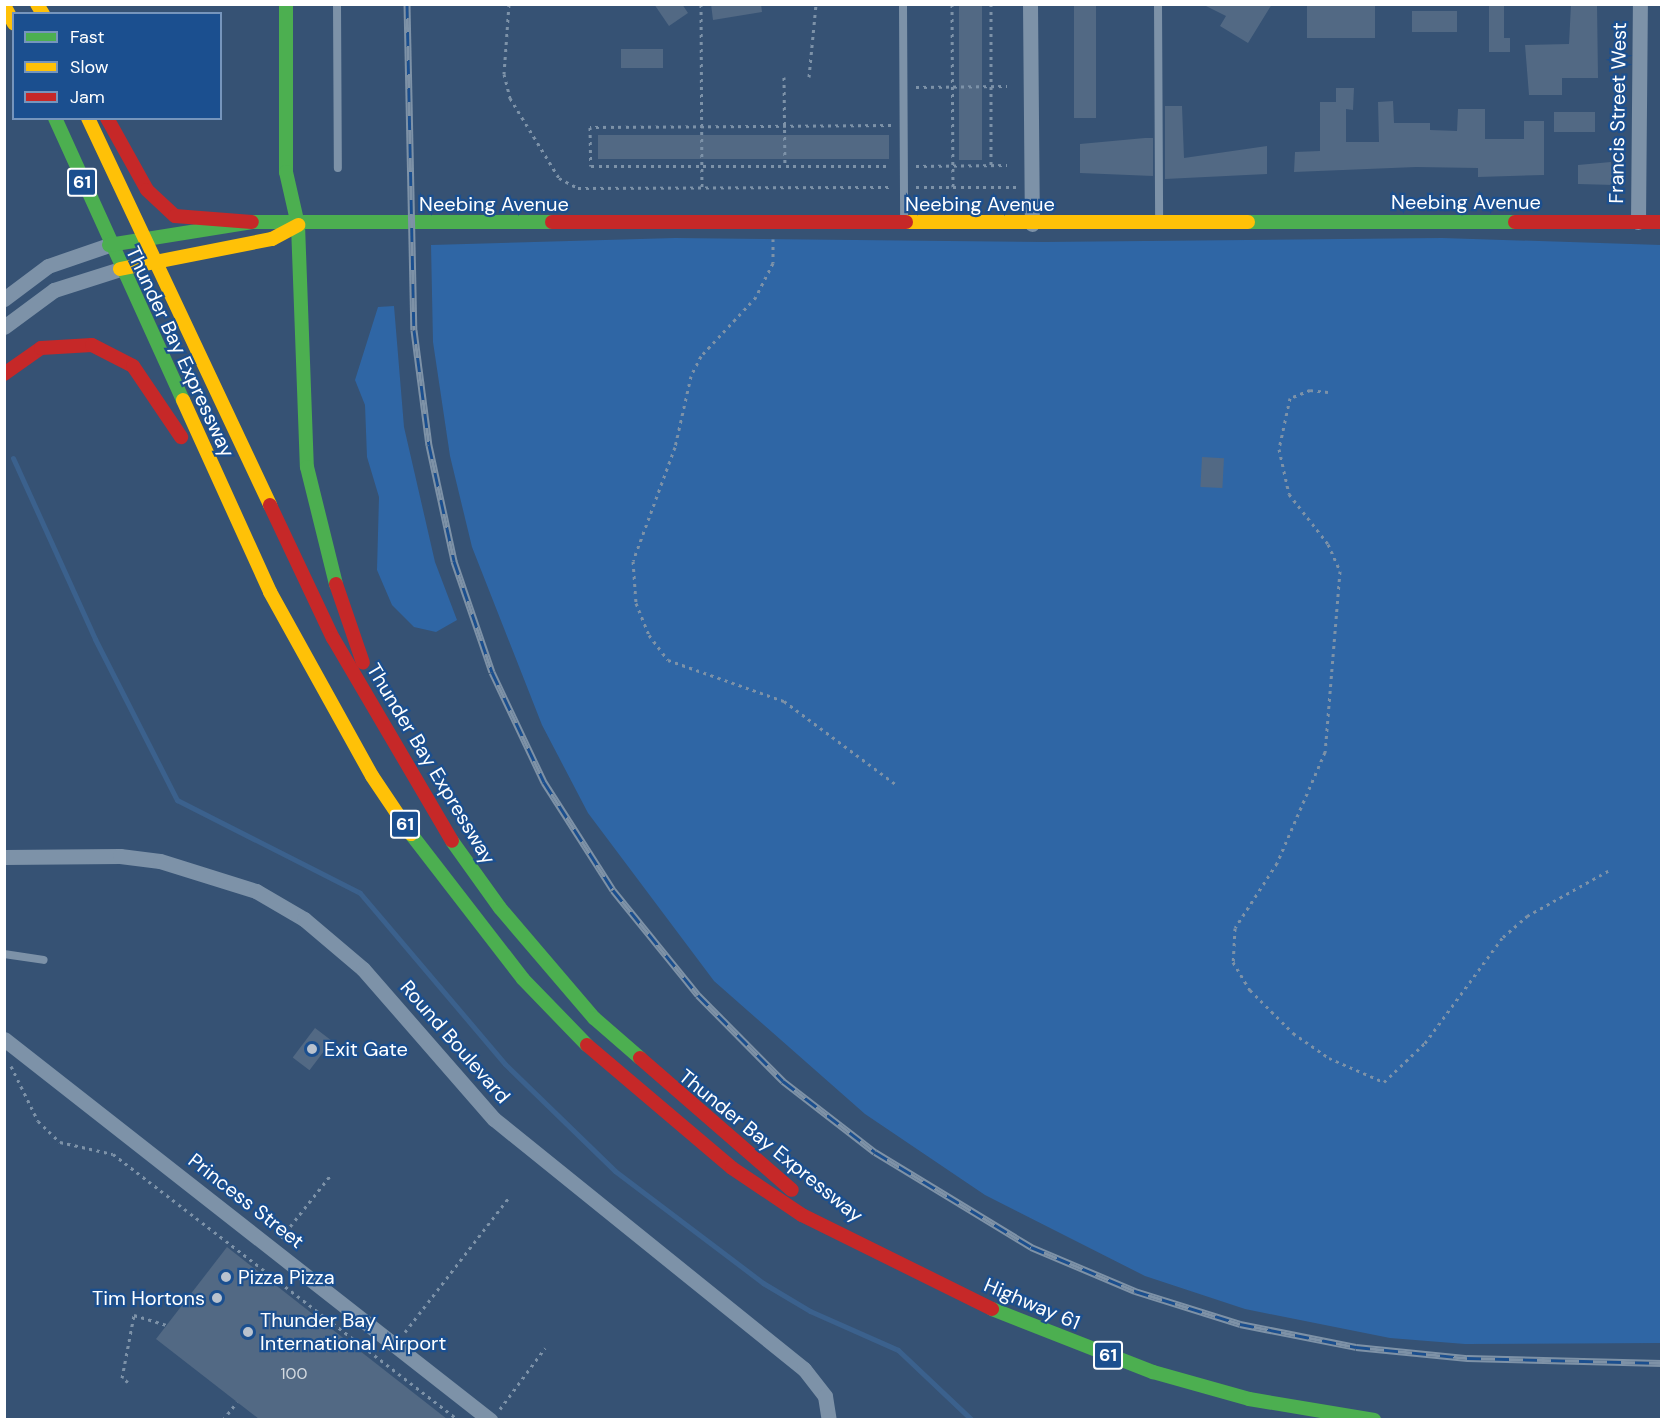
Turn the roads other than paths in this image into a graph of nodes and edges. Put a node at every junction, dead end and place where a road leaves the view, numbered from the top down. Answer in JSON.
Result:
{"nodes":[{"id":1,"x":286,"y":4,"type":"edge"},
{"id":2,"x":337,"y":4,"type":"edge"},
{"id":3,"x":903,"y":4,"type":"edge"},
{"id":4,"x":1030,"y":4,"type":"edge"},
{"id":5,"x":1158,"y":4,"type":"edge"},
{"id":6,"x":1640,"y":4,"type":"edge"},
{"id":7,"x":4,"y":5,"type":"edge"},
{"id":8,"x":12,"y":20,"type":"edge"},
{"id":9,"x":56,"y":120,"type":"edge"},
{"id":10,"x":89,"y":120,"type":"edge"},
{"id":11,"x":108,"y":120,"type":"edge"},
{"id":12,"x":338,"y":168,"type":"dead end"},
{"id":13,"x":252,"y":222,"type":"junction"},
{"id":14,"x":1638,"y":222,"type":"junction"},
{"id":15,"x":1662,"y":222,"type":"edge"},
{"id":16,"x":904,"y":223,"type":"junction"},
{"id":17,"x":1159,"y":223,"type":"junction"},
{"id":18,"x":1032,"y":224,"type":"junction"},
{"id":19,"x":298,"y":225,"type":"junction"},
{"id":20,"x":143,"y":236,"type":"junction"},
{"id":21,"x":109,"y":245,"type":"junction"},
{"id":22,"x":155,"y":263,"type":"junction"},
{"id":23,"x":120,"y":269,"type":"junction"},
{"id":24,"x":4,"y":299,"type":"edge"},
{"id":25,"x":4,"y":327,"type":"edge"},
{"id":26,"x":4,"y":374,"type":"edge"},
{"id":27,"x":270,"y":592,"type":"junction"},
{"id":28,"x":395,"y":748,"type":"junction"},
{"id":29,"x":4,"y":857,"type":"edge"},
{"id":30,"x":4,"y":954,"type":"edge"},
{"id":31,"x":44,"y":960,"type":"dead end"},
{"id":32,"x":4,"y":1039,"type":"edge"},
{"id":33,"x":859,"y":1243,"type":"junction"},
{"id":34,"x":494,"y":1415,"type":"edge"},
{"id":35,"x":829,"y":1419,"type":"edge"},
{"id":36,"x":1374,"y":1419,"type":"edge"}],
"edges":[{"from":1,"to":19,"type":"main road"},
{"from":2,"to":12,"type":"lane"},
{"from":3,"to":16,"type":"lane"},
{"from":4,"to":18,"type":"street"},
{"from":5,"to":17,"type":"lane"},
{"from":6,"to":14,"type":"street","name":"Francis Street West"},
{"from":7,"to":8,"type":"main road"},
{"from":9,"to":21,"type":"main road","name":"Thunder Bay Expressway","number":"61"},
{"from":10,"to":20,"type":"main road","name":"Thunder Bay Expressway","number":"61"},
{"from":11,"to":13,"type":"main road"},
{"from":13,"to":19,"type":"main road","name":"Neebing Avenue"},
{"from":13,"to":20,"type":"main road","name":"Neebing Avenue"},
{"from":14,"to":15,"type":"main road","name":"Neebing Avenue"},
{"from":14,"to":17,"type":"main road","name":"Neebing Avenue"},
{"from":16,"to":18,"type":"main road","name":"Neebing Avenue"},
{"from":16,"to":19,"type":"main road","name":"Neebing Avenue"},
{"from":17,"to":18,"type":"main road","name":"Neebing Avenue"},
{"from":19,"to":22,"type":"main road","name":"Neebing Avenue"},
{"from":19,"to":28,"type":"main road"},
{"from":20,"to":21,"type":"main road","name":"Neebing Avenue"},
{"from":20,"to":22,"type":"main road","name":"Thunder Bay Expressway","number":"61"},
{"from":21,"to":23,"type":"main road","name":"Thunder Bay Expressway","number":"61"},
{"from":21,"to":24,"type":"street"},
{"from":22,"to":23,"type":"main road","name":"Neebing Avenue"},
{"from":22,"to":28,"type":"main road","name":"Thunder Bay Expressway","number":"61"},
{"from":23,"to":25,"type":"street"},
{"from":23,"to":27,"type":"main road","name":"Thunder Bay Expressway","number":"61"},
{"from":26,"to":27,"type":"main road"},
{"from":27,"to":33,"type":"main road","name":"Thunder Bay Expressway","number":"61"},
{"from":28,"to":33,"type":"main road","name":"Thunder Bay Expressway","number":"61"},
{"from":29,"to":35,"type":"street","name":"Round Boulevard"},
{"from":30,"to":31,"type":"lane"},
{"from":32,"to":34,"type":"street","name":"Princess Street"},
{"from":33,"to":36,"type":"main road","name":"Highway 61","number":"61"}]}
